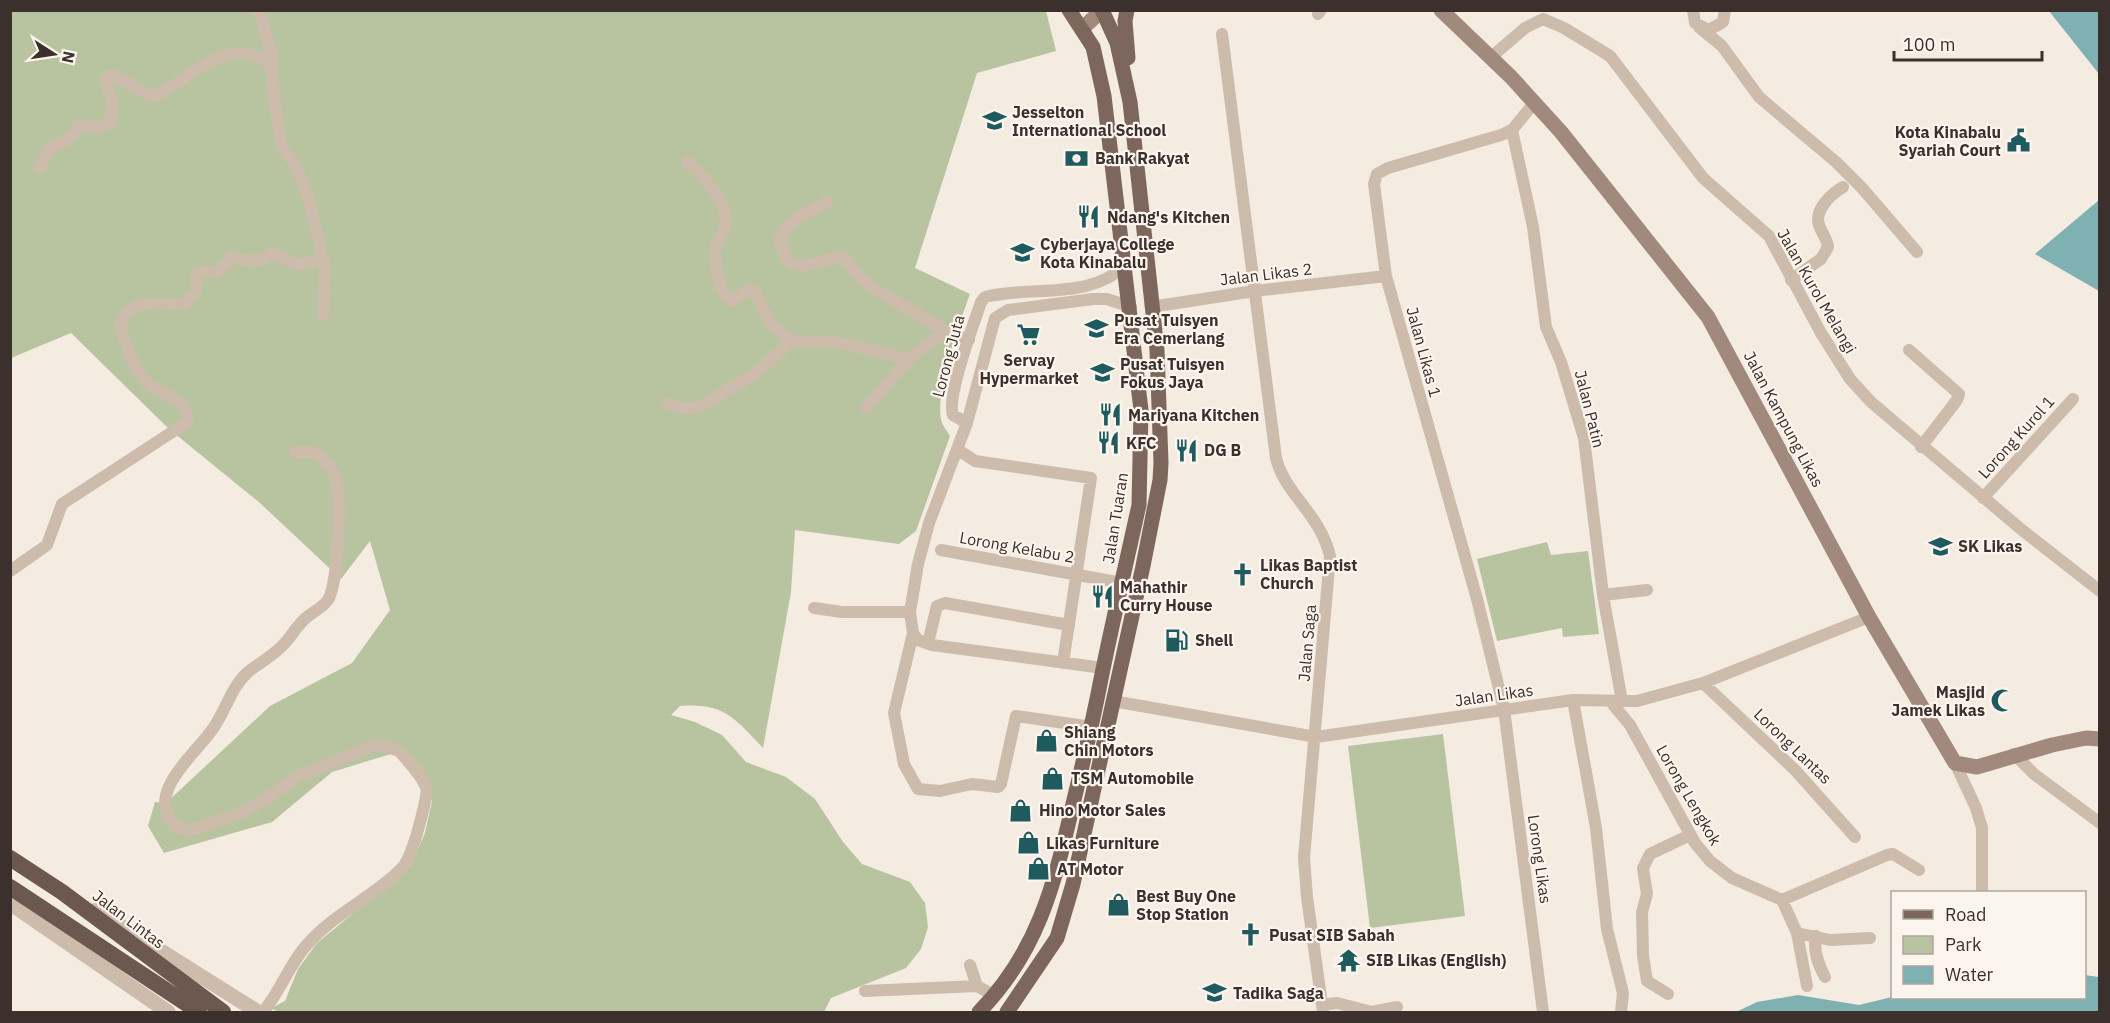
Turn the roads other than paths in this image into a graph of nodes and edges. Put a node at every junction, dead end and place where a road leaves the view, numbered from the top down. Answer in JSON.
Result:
{"nodes":[{"id":1,"x":259,"y":10,"type":"edge"},
{"id":2,"x":1127,"y":10,"type":"edge"},
{"id":3,"x":1441,"y":10,"type":"edge"},
{"id":4,"x":1693,"y":10,"type":"edge"},
{"id":5,"x":1070,"y":11,"type":"edge"},
{"id":6,"x":1102,"y":11,"type":"edge"},
{"id":7,"x":1725,"y":14,"type":"edge"},
{"id":8,"x":1546,"y":15,"type":"edge"},
{"id":9,"x":1699,"y":27,"type":"junction"},
{"id":10,"x":1083,"y":28,"type":"junction"},
{"id":11,"x":1221,"y":34,"type":"dead end"},
{"id":12,"x":1722,"y":46,"type":"junction"},
{"id":13,"x":1490,"y":58,"type":"junction"},
{"id":14,"x":271,"y":65,"type":"junction"},
{"id":15,"x":1129,"y":94,"type":"junction"},
{"id":16,"x":1535,"y":102,"type":"junction"},
{"id":17,"x":1512,"y":130,"type":"junction"},
{"id":18,"x":687,"y":162,"type":"dead end"},
{"id":19,"x":40,"y":167,"type":"dead end"},
{"id":20,"x":1843,"y":188,"type":"dead end"},
{"id":21,"x":827,"y":202,"type":"dead end"},
{"id":22,"x":1917,"y":252,"type":"dead end"},
{"id":23,"x":321,"y":260,"type":"junction"},
{"id":24,"x":1126,"y":265,"type":"junction"},
{"id":25,"x":1386,"y":276,"type":"junction"},
{"id":26,"x":1791,"y":280,"type":"junction"},
{"id":27,"x":1255,"y":291,"type":"junction"},
{"id":28,"x":1151,"y":306,"type":"junction"},
{"id":29,"x":1131,"y":307,"type":"junction"},
{"id":30,"x":323,"y":315,"type":"dead end"},
{"id":31,"x":950,"y":333,"type":"junction"},
{"id":32,"x":969,"y":340,"type":"junction"},
{"id":33,"x":791,"y":341,"type":"junction"},
{"id":34,"x":1909,"y":350,"type":"dead end"},
{"id":35,"x":909,"y":359,"type":"junction"},
{"id":36,"x":2073,"y":399,"type":"dead end"},
{"id":37,"x":668,"y":404,"type":"dead end"},
{"id":38,"x":866,"y":408,"type":"dead end"},
{"id":39,"x":967,"y":423,"type":"junction"},
{"id":40,"x":1921,"y":447,"type":"junction"},
{"id":41,"x":957,"y":449,"type":"junction"},
{"id":42,"x":295,"y":452,"type":"dead end"},
{"id":43,"x":1983,"y":498,"type":"junction"},
{"id":44,"x":941,"y":550,"type":"dead end"},
{"id":45,"x":10,"y":572,"type":"edge"},
{"id":46,"x":1077,"y":575,"type":"junction"},
{"id":47,"x":1122,"y":583,"type":"junction"},
{"id":48,"x":1647,"y":590,"type":"dead end"},
{"id":49,"x":2100,"y":591,"type":"edge"},
{"id":50,"x":1603,"y":595,"type":"junction"},
{"id":51,"x":814,"y":608,"type":"dead end"},
{"id":52,"x":910,"y":612,"type":"junction"},
{"id":53,"x":1869,"y":616,"type":"junction"},
{"id":54,"x":1069,"y":625,"type":"junction"},
{"id":55,"x":913,"y":633,"type":"junction"},
{"id":56,"x":928,"y":643,"type":"junction"},
{"id":57,"x":1063,"y":663,"type":"junction"},
{"id":58,"x":1103,"y":668,"type":"junction"},
{"id":59,"x":1703,"y":683,"type":"junction"},
{"id":60,"x":1573,"y":700,"type":"junction"},
{"id":61,"x":1113,"y":701,"type":"junction"},
{"id":62,"x":1616,"y":701,"type":"junction"},
{"id":63,"x":1504,"y":709,"type":"junction"},
{"id":64,"x":1092,"y":727,"type":"junction"},
{"id":65,"x":1316,"y":737,"type":"junction"},
{"id":66,"x":2100,"y":739,"type":"edge"},
{"id":67,"x":2014,"y":754,"type":"junction"},
{"id":68,"x":1955,"y":763,"type":"junction"},
{"id":69,"x":2100,"y":823,"type":"edge"},
{"id":70,"x":1690,"y":835,"type":"junction"},
{"id":71,"x":1855,"y":837,"type":"dead end"},
{"id":72,"x":10,"y":858,"type":"edge"},
{"id":73,"x":1059,"y":862,"type":"junction"},
{"id":74,"x":1919,"y":870,"type":"dead end"},
{"id":75,"x":10,"y":887,"type":"edge"},
{"id":76,"x":1982,"y":891,"type":"edge"},
{"id":77,"x":62,"y":892,"type":"junction"},
{"id":78,"x":1782,"y":900,"type":"junction"},
{"id":79,"x":10,"y":903,"type":"edge"},
{"id":80,"x":1797,"y":933,"type":"junction"},
{"id":81,"x":1816,"y":936,"type":"junction"},
{"id":82,"x":1870,"y":938,"type":"dead end"},
{"id":83,"x":970,"y":964,"type":"dead end"},
{"id":84,"x":1825,"y":977,"type":"dead end"},
{"id":85,"x":976,"y":986,"type":"junction"},
{"id":86,"x":1808,"y":986,"type":"dead end"},
{"id":87,"x":865,"y":991,"type":"dead end"},
{"id":88,"x":1668,"y":994,"type":"dead end"},
{"id":89,"x":995,"y":996,"type":"junction"},
{"id":90,"x":1397,"y":1007,"type":"dead end"},
{"id":91,"x":1322,"y":1009,"type":"edge"},
{"id":92,"x":168,"y":1012,"type":"edge"},
{"id":93,"x":199,"y":1012,"type":"edge"},
{"id":94,"x":224,"y":1012,"type":"edge"},
{"id":95,"x":258,"y":1012,"type":"edge"},
{"id":96,"x":263,"y":1012,"type":"edge"},
{"id":97,"x":979,"y":1012,"type":"edge"},
{"id":98,"x":1006,"y":1012,"type":"edge"},
{"id":99,"x":1543,"y":1012,"type":"edge"},
{"id":100,"x":1621,"y":1012,"type":"edge"}],
"edges":[{"from":1,"to":14,"type":"street"},
{"from":2,"to":15,"type":"main road"},
{"from":3,"to":13,"type":"main road","name":"Jalan Kampung Likas"},
{"from":4,"to":9,"type":"street"},
{"from":5,"to":10,"type":"main road","name":"Jalan Tuaran"},
{"from":6,"to":10,"type":"main road"},
{"from":6,"to":15,"type":"main road"},
{"from":7,"to":9,"type":"street"},
{"from":7,"to":12,"type":"street"},
{"from":8,"to":13,"type":"street","name":"Jalan Kurol Melangi"},
{"from":8,"to":26,"type":"street","name":"Jalan Kurol Melangi"},
{"from":9,"to":12,"type":"street"},
{"from":10,"to":24,"type":"main road","name":"Jalan Tuaran"},
{"from":11,"to":27,"type":"street","name":"Jalan Saga"},
{"from":12,"to":22,"type":"street"},
{"from":13,"to":16,"type":"main road","name":"Jalan Kampung Likas"},
{"from":14,"to":19,"type":"street"},
{"from":14,"to":23,"type":"street"},
{"from":15,"to":28,"type":"main road"},
{"from":16,"to":17,"type":"street","name":"Jalan Likas 1"},
{"from":16,"to":53,"type":"main road","name":"Jalan Kampung Likas"},
{"from":17,"to":25,"type":"street","name":"Jalan Likas 1"},
{"from":17,"to":50,"type":"street","name":"Jalan Patin"},
{"from":18,"to":33,"type":"street"},
{"from":20,"to":26,"type":"street"},
{"from":21,"to":31,"type":"street"},
{"from":23,"to":30,"type":"street"},
{"from":23,"to":45,"type":"street"},
{"from":24,"to":29,"type":"main road","name":"Jalan Tuaran"},
{"from":24,"to":32,"type":"street","name":"Lorong Juta"},
{"from":25,"to":27,"type":"street","name":"Jalan Likas 2"},
{"from":25,"to":63,"type":"street","name":"Jalan Likas 1"},
{"from":26,"to":40,"type":"street","name":"Jalan Kurol Melangi"},
{"from":27,"to":28,"type":"street","name":"Jalan Likas 2"},
{"from":27,"to":65,"type":"street","name":"Jalan Saga"},
{"from":28,"to":61,"type":"main road"},
{"from":29,"to":39,"type":"street","name":"Lorong Juta"},
{"from":29,"to":47,"type":"main road","name":"Jalan Tuaran"},
{"from":31,"to":32,"type":"street"},
{"from":31,"to":35,"type":"street"},
{"from":32,"to":39,"type":"street","name":"Lorong Juta"},
{"from":33,"to":35,"type":"street"},
{"from":33,"to":37,"type":"street"},
{"from":34,"to":40,"type":"street"},
{"from":35,"to":38,"type":"street"},
{"from":36,"to":43,"type":"street","name":"Lorong Kurol 1"},
{"from":39,"to":41,"type":"street"},
{"from":40,"to":43,"type":"street","name":"Jalan Kurol Melangi"},
{"from":41,"to":46,"type":"street"},
{"from":41,"to":52,"type":"street"},
{"from":42,"to":96,"type":"street"},
{"from":43,"to":49,"type":"street","name":"Jalan Kurol Melangi"},
{"from":44,"to":46,"type":"street","name":"Lorong Kelabu 2"},
{"from":46,"to":47,"type":"street","name":"Lorong Kelabu 2"},
{"from":46,"to":54,"type":"street"},
{"from":47,"to":58,"type":"main road","name":"Jalan Tuaran"},
{"from":48,"to":50,"type":"street"},
{"from":50,"to":62,"type":"street","name":"Jalan Patin"},
{"from":51,"to":52,"type":"street"},
{"from":52,"to":55,"type":"street"},
{"from":53,"to":59,"type":"street","name":"Jalan Likas"},
{"from":53,"to":68,"type":"main road","name":"Jalan Kampung Likas"},
{"from":54,"to":56,"type":"street"},
{"from":54,"to":57,"type":"street"},
{"from":55,"to":56,"type":"street"},
{"from":55,"to":64,"type":"street"},
{"from":56,"to":57,"type":"street"},
{"from":57,"to":58,"type":"street"},
{"from":58,"to":64,"type":"main road","name":"Jalan Tuaran"},
{"from":59,"to":62,"type":"street","name":"Jalan Likas"},
{"from":59,"to":71,"type":"street","name":"Lorong Lantas"},
{"from":60,"to":62,"type":"street","name":"Jalan Likas"},
{"from":60,"to":63,"type":"street","name":"Jalan Likas"},
{"from":60,"to":100,"type":"street"},
{"from":61,"to":65,"type":"street","name":"Jalan Likas"},
{"from":61,"to":73,"type":"main road"},
{"from":61,"to":98,"type":"main road"},
{"from":62,"to":70,"type":"street","name":"Lorong Lengkok"},
{"from":63,"to":65,"type":"street","name":"Jalan Likas"},
{"from":63,"to":99,"type":"street","name":"Lorong Likas"},
{"from":64,"to":73,"type":"main road","name":"Jalan Tuaran"},
{"from":65,"to":91,"type":"street","name":"Jalan Saga"},
{"from":66,"to":67,"type":"main road"},
{"from":67,"to":68,"type":"main road"},
{"from":67,"to":69,"type":"street"},
{"from":68,"to":76,"type":"street"},
{"from":70,"to":78,"type":"street","name":"Lorong Lengkok"},
{"from":70,"to":88,"type":"street"},
{"from":72,"to":77,"type":"highway","name":"Jalan Lintas"},
{"from":73,"to":89,"type":"main road","name":"Jalan Tuaran"},
{"from":74,"to":78,"type":"street"},
{"from":75,"to":93,"type":"highway"},
{"from":77,"to":94,"type":"highway","name":"Jalan Lintas"},
{"from":77,"to":95,"type":"street"},
{"from":78,"to":80,"type":"street"},
{"from":79,"to":92,"type":"street"},
{"from":80,"to":81,"type":"street"},
{"from":80,"to":86,"type":"street"},
{"from":81,"to":82,"type":"street"},
{"from":81,"to":84,"type":"street"},
{"from":83,"to":85,"type":"street"},
{"from":85,"to":87,"type":"street"},
{"from":85,"to":89,"type":"street"},
{"from":89,"to":97,"type":"main road","name":"Jalan Tuaran"},
{"from":90,"to":91,"type":"street"}]}
